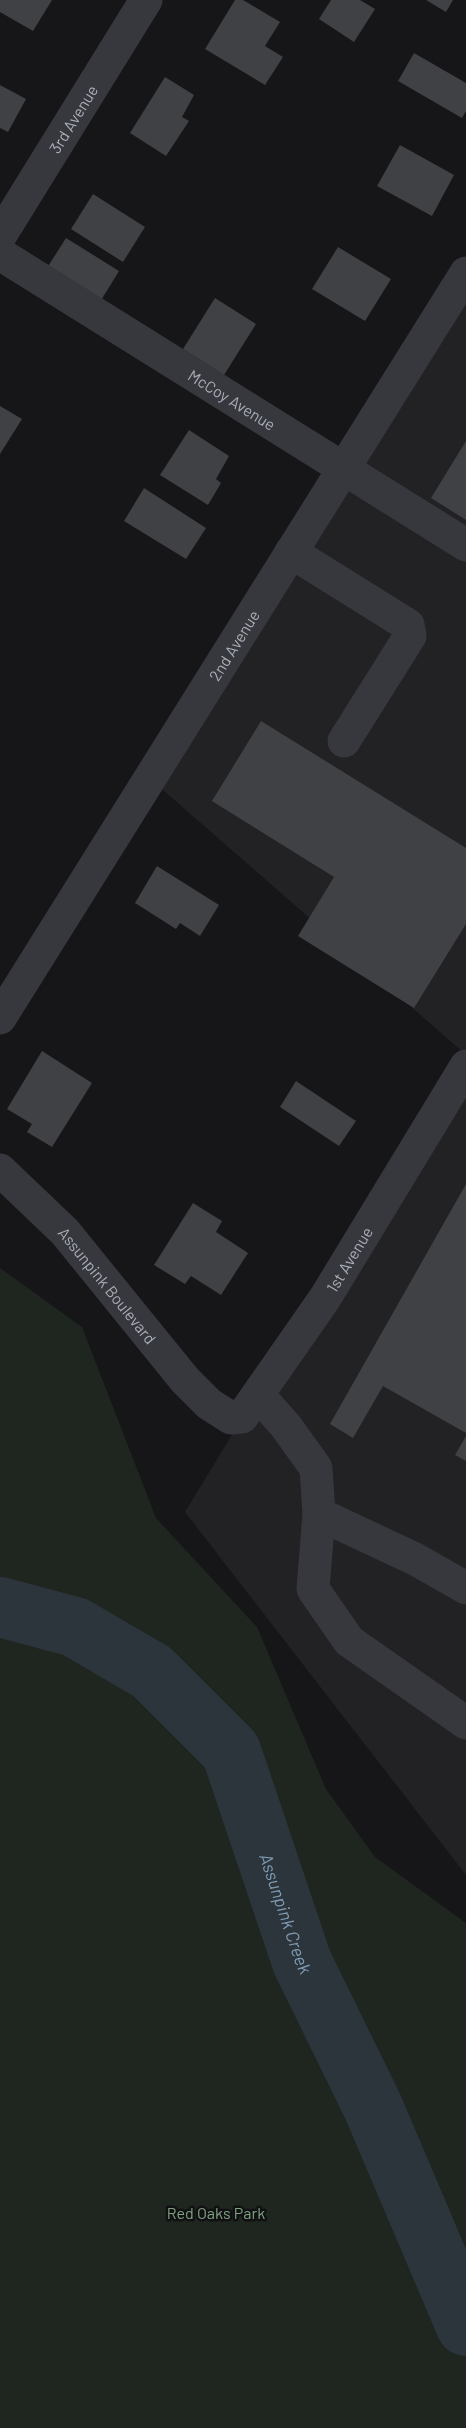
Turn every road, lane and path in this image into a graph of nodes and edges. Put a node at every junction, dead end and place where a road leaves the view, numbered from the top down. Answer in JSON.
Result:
{"nodes":[{"id":1,"x":146,"y":0,"type":"edge"},
{"id":2,"x":0,"y":236,"type":"edge"},
{"id":3,"x":0,"y":254,"type":"edge"},
{"id":4,"x":461,"y":291,"type":"edge"},
{"id":5,"x":344,"y":469,"type":"junction"},
{"id":6,"x":466,"y":545,"type":"edge"},
{"id":7,"x":291,"y":552,"type":"junction"},
{"id":8,"x":344,"y":741,"type":"dead end"},
{"id":9,"x":0,"y":1018,"type":"edge"},
{"id":10,"x":466,"y":1066,"type":"edge"},
{"id":11,"x":0,"y":1170,"type":"edge"},
{"id":12,"x":259,"y":1395,"type":"junction"},
{"id":13,"x":209,"y":1404,"type":"joint"},
{"id":14,"x":319,"y":1514,"type":"junction"},
{"id":15,"x":466,"y":1588,"type":"edge"},
{"id":16,"x":466,"y":1723,"type":"edge"}],
"edges":[{"from":1,"to":2,"type":"street","name":"3rd Avenue"},
{"from":3,"to":5,"type":"street","name":"McCoy Avenue"},
{"from":4,"to":5,"type":"street","name":"2nd Avenue"},
{"from":5,"to":6,"type":"street","name":"McCoy Avenue"},
{"from":5,"to":7,"type":"street","name":"2nd Avenue"},
{"from":7,"to":8,"type":"street"},
{"from":7,"to":9,"type":"street","name":"2nd Avenue"},
{"from":10,"to":12,"type":"street","name":"1st Avenue"},
{"from":11,"to":13,"type":"street","name":"Assunpink Boulevard"},
{"from":12,"to":13,"type":"street","name":"1st Avenue"},
{"from":12,"to":14,"type":"street"},
{"from":14,"to":15,"type":"street"},
{"from":14,"to":16,"type":"street"}]}
